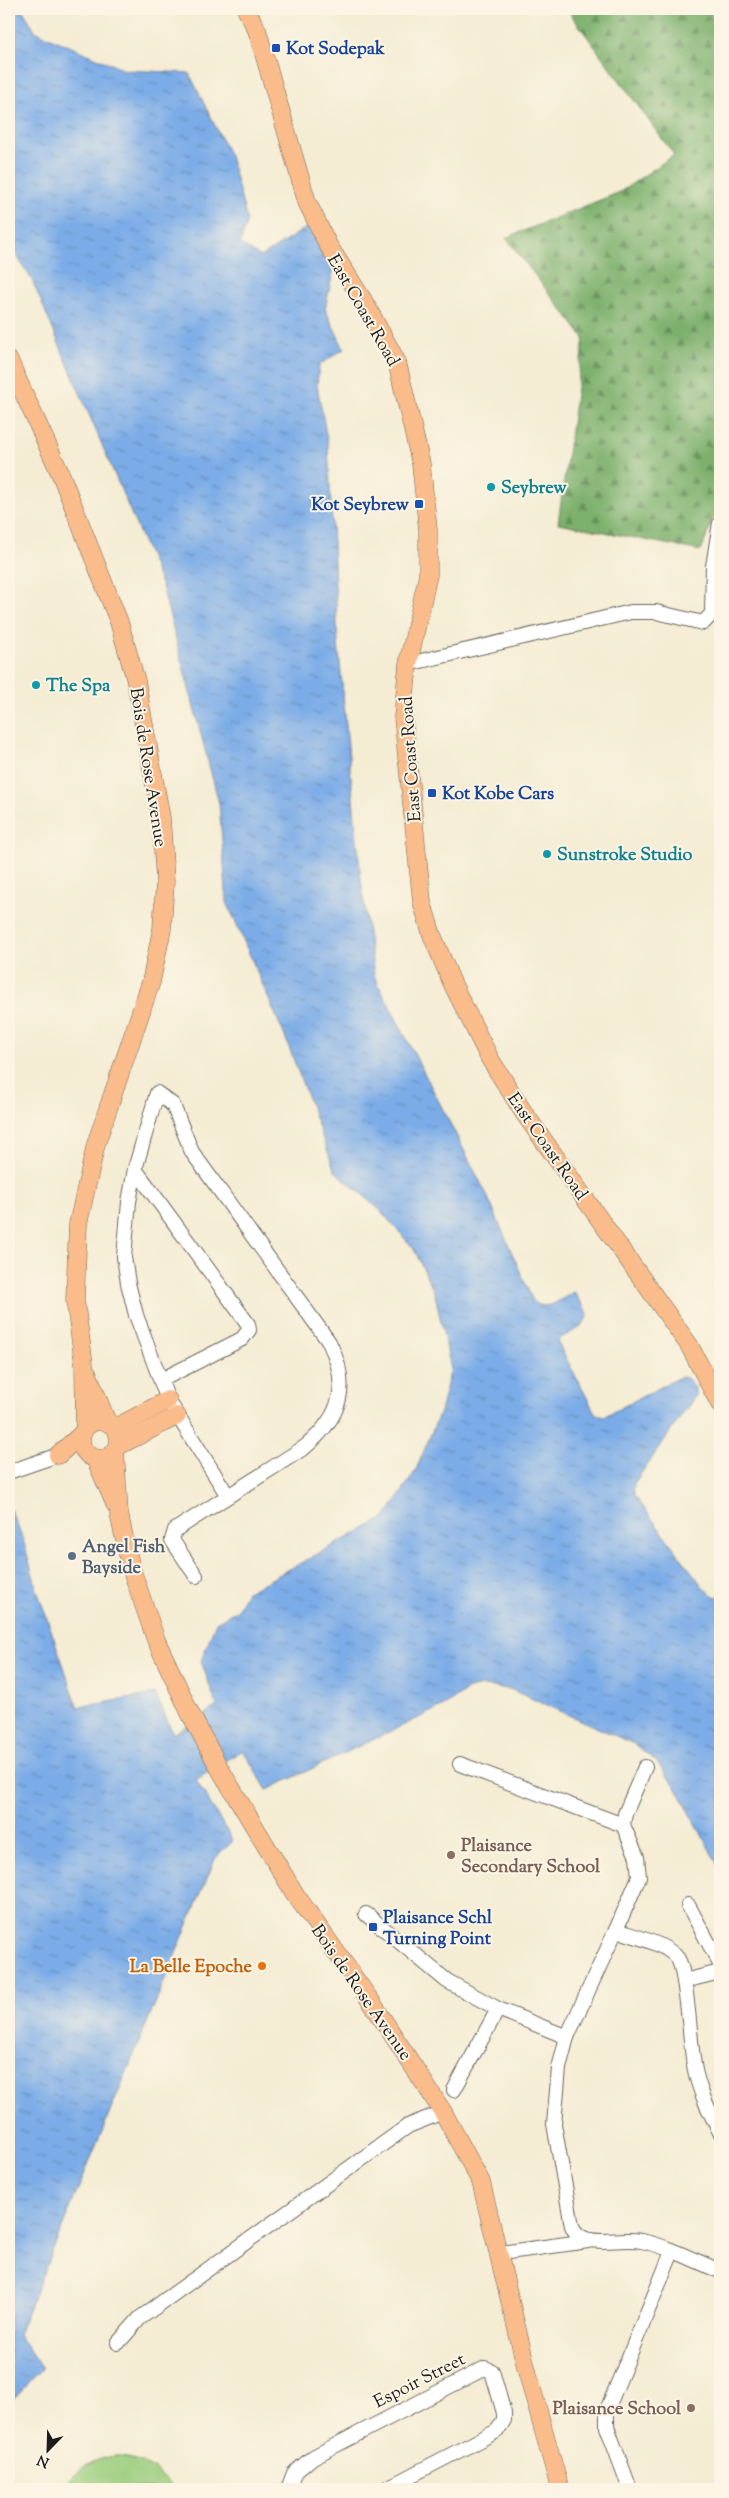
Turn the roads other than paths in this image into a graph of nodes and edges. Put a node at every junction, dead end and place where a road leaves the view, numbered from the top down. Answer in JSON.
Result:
{"nodes":[{"id":1,"x":246,"y":9,"type":"edge"},
{"id":2,"x":9,"y":361,"type":"edge"},
{"id":3,"x":720,"y":523,"type":"edge"},
{"id":4,"x":408,"y":664,"type":"junction"},
{"id":5,"x":135,"y":1168,"type":"junction"},
{"id":6,"x":84,"y":1364,"type":"junction"},
{"id":7,"x":161,"y":1380,"type":"junction"},
{"id":8,"x":168,"y":1400,"type":"junction"},
{"id":9,"x":720,"y":1404,"type":"edge"},
{"id":10,"x":177,"y":1416,"type":"junction"},
{"id":11,"x":110,"y":1424,"type":"junction"},
{"id":12,"x":84,"y":1431,"type":"junction"},
{"id":13,"x":117,"y":1449,"type":"junction"},
{"id":14,"x":58,"y":1455,"type":"junction"},
{"id":15,"x":92,"y":1457,"type":"junction"},
{"id":16,"x":9,"y":1472,"type":"edge"},
{"id":17,"x":228,"y":1496,"type":"junction"},
{"id":18,"x":119,"y":1514,"type":"junction"},
{"id":19,"x":196,"y":1576,"type":"dead end"},
{"id":20,"x":460,"y":1764,"type":"dead end"},
{"id":21,"x":645,"y":1767,"type":"dead end"},
{"id":22,"x":623,"y":1825,"type":"junction"},
{"id":23,"x":688,"y":1905,"type":"dead end"},
{"id":24,"x":366,"y":1914,"type":"dead end"},
{"id":25,"x":616,"y":1930,"type":"junction"},
{"id":26,"x":720,"y":1964,"type":"edge"},
{"id":27,"x":720,"y":1972,"type":"edge"},
{"id":28,"x":684,"y":1981,"type":"junction"},
{"id":29,"x":498,"y":2009,"type":"junction"},
{"id":30,"x":567,"y":2037,"type":"junction"},
{"id":31,"x":454,"y":2090,"type":"dead end"},
{"id":32,"x":443,"y":2112,"type":"junction"},
{"id":33,"x":720,"y":2132,"type":"edge"},
{"id":34,"x":588,"y":2241,"type":"junction"},
{"id":35,"x":672,"y":2252,"type":"junction"},
{"id":36,"x":501,"y":2253,"type":"dead end"},
{"id":37,"x":720,"y":2271,"type":"edge"},
{"id":38,"x":118,"y":2343,"type":"dead end"},
{"id":39,"x":288,"y":2489,"type":"edge"},
{"id":40,"x":385,"y":2489,"type":"edge"},
{"id":41,"x":560,"y":2489,"type":"edge"},
{"id":42,"x":630,"y":2489,"type":"edge"}],
"edges":[{"from":1,"to":4,"type":"main road","name":"East Coast Road"},
{"from":2,"to":6,"type":"main road","name":"Bois de Rose Avenue"},
{"from":3,"to":4,"type":"street"},
{"from":4,"to":9,"type":"main road","name":"East Coast Road"},
{"from":5,"to":7,"type":"street"},
{"from":5,"to":7,"type":"street"},
{"from":5,"to":17,"type":"street"},
{"from":6,"to":11,"type":"main road","name":"Bois de Rose Avenue"},
{"from":6,"to":12,"type":"main road","name":"Bois de Rose Avenue"},
{"from":7,"to":8,"type":"street"},
{"from":8,"to":10,"type":"street"},
{"from":8,"to":11,"type":"main road"},
{"from":10,"to":13,"type":"main road"},
{"from":10,"to":17,"type":"street"},
{"from":11,"to":12,"type":"main road"},
{"from":11,"to":13,"type":"main road"},
{"from":12,"to":14,"type":"main road"},
{"from":12,"to":15,"type":"main road"},
{"from":13,"to":15,"type":"main road"},
{"from":13,"to":18,"type":"main road","name":"Bois de Rose Avenue"},
{"from":14,"to":15,"type":"main road"},
{"from":14,"to":16,"type":"street"},
{"from":15,"to":18,"type":"main road","name":"Bois de Rose Avenue"},
{"from":17,"to":19,"type":"street"},
{"from":18,"to":32,"type":"main road","name":"Bois de Rose Avenue"},
{"from":20,"to":22,"type":"street"},
{"from":21,"to":22,"type":"street"},
{"from":22,"to":25,"type":"street"},
{"from":23,"to":26,"type":"street"},
{"from":24,"to":29,"type":"street"},
{"from":25,"to":28,"type":"street"},
{"from":25,"to":30,"type":"street"},
{"from":27,"to":28,"type":"street"},
{"from":28,"to":33,"type":"street"},
{"from":29,"to":30,"type":"street"},
{"from":29,"to":31,"type":"street"},
{"from":30,"to":34,"type":"street"},
{"from":32,"to":38,"type":"street"},
{"from":32,"to":41,"type":"main road","name":"Bois de Rose Avenue"},
{"from":34,"to":35,"type":"street"},
{"from":34,"to":36,"type":"street"},
{"from":35,"to":37,"type":"street"},
{"from":35,"to":42,"type":"street"},
{"from":39,"to":40,"type":"street","name":"Espoir Street"}]}
